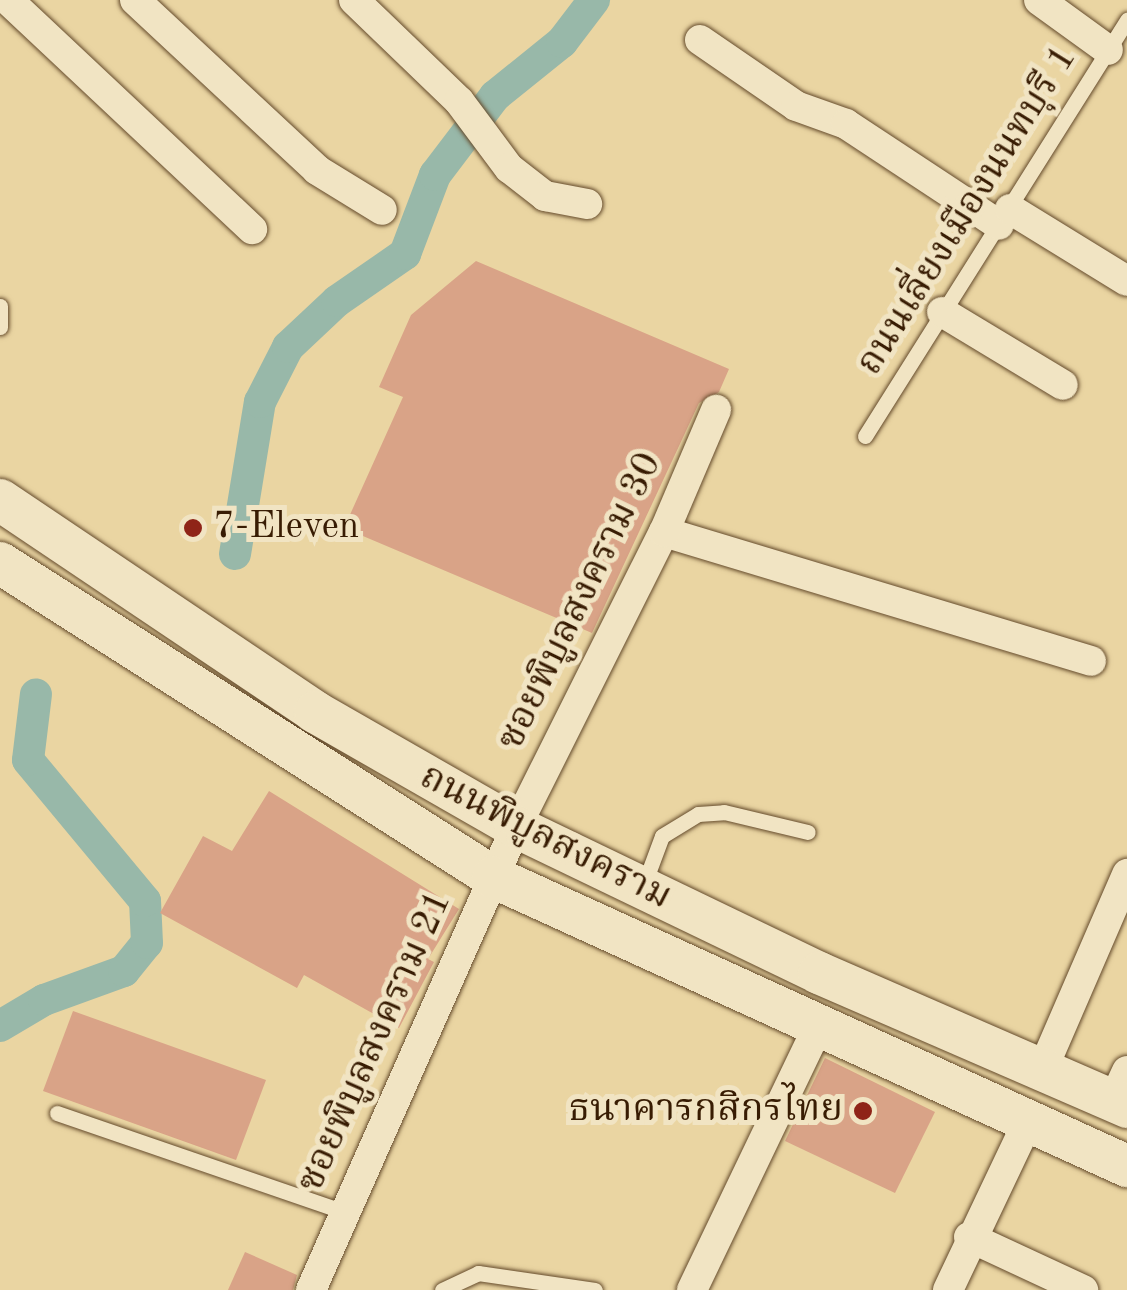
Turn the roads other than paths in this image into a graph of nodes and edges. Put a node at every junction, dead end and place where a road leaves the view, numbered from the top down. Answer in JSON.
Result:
{"nodes":[{"id":1,"x":8,"y":0,"type":"edge"},
{"id":2,"x":135,"y":0,"type":"edge"},
{"id":3,"x":354,"y":0,"type":"edge"},
{"id":4,"x":1039,"y":0,"type":"edge"},
{"id":5,"x":1127,"y":20,"type":"edge"},
{"id":6,"x":700,"y":40,"type":"dead end"},
{"id":7,"x":1108,"y":50,"type":"junction"},
{"id":8,"x":587,"y":204,"type":"dead end"},
{"id":9,"x":382,"y":210,"type":"dead end"},
{"id":10,"x":1005,"y":217,"type":"junction"},
{"id":11,"x":252,"y":229,"type":"dead end"},
{"id":12,"x":1127,"y":281,"type":"edge"},
{"id":13,"x":0,"y":306,"type":"edge"},
{"id":14,"x":942,"y":312,"type":"junction"},
{"id":15,"x":0,"y":328,"type":"edge"},
{"id":16,"x":1063,"y":384,"type":"dead end"},
{"id":17,"x":716,"y":410,"type":"dead end"},
{"id":18,"x":865,"y":436,"type":"dead end"},
{"id":19,"x":0,"y":500,"type":"edge"},
{"id":20,"x":664,"y":532,"type":"junction"},
{"id":21,"x":0,"y":563,"type":"edge"},
{"id":22,"x":1090,"y":660,"type":"dead end"},
{"id":23,"x":516,"y":827,"type":"junction"},
{"id":24,"x":808,"y":832,"type":"dead end"},
{"id":25,"x":1127,"y":874,"type":"edge"},
{"id":26,"x":492,"y":877,"type":"junction"},
{"id":27,"x":641,"y":890,"type":"junction"},
{"id":28,"x":816,"y":1029,"type":"junction"},
{"id":29,"x":1041,"y":1073,"type":"junction"},
{"id":30,"x":1122,"y":1093,"type":"edge"},
{"id":31,"x":57,"y":1113,"type":"dead end"},
{"id":32,"x":1027,"y":1124,"type":"junction"},
{"id":33,"x":1127,"y":1166,"type":"edge"},
{"id":34,"x":344,"y":1212,"type":"junction"},
{"id":35,"x":970,"y":1237,"type":"junction"},
{"id":36,"x":534,"y":1285,"type":"edge"},
{"id":37,"x":311,"y":1290,"type":"edge"},
{"id":38,"x":442,"y":1290,"type":"edge"},
{"id":39,"x":596,"y":1290,"type":"edge"},
{"id":40,"x":692,"y":1290,"type":"edge"},
{"id":41,"x":948,"y":1290,"type":"edge"},
{"id":42,"x":1083,"y":1290,"type":"edge"}],
"edges":[{"from":1,"to":11,"type":"street"},
{"from":2,"to":9,"type":"street"},
{"from":3,"to":8,"type":"street"},
{"from":4,"to":7,"type":"street"},
{"from":5,"to":7,"type":"lane","name":"ถนนเลี่ยงเมืองนนทบุรี 1"},
{"from":6,"to":10,"type":"street"},
{"from":7,"to":10,"type":"lane","name":"ถนนเลี่ยงเมืองนนทบุรี 1"},
{"from":10,"to":12,"type":"street"},
{"from":10,"to":14,"type":"lane","name":"ถนนเลี่ยงเมืองนนทบุรี 1"},
{"from":13,"to":15,"type":"lane"},
{"from":14,"to":16,"type":"street"},
{"from":14,"to":18,"type":"lane","name":"ถนนเลี่ยงเมืองนนทบุรี 1"},
{"from":17,"to":20,"type":"street","name":"ซอยพิบูลสงคราม 30"},
{"from":19,"to":23,"type":"main road","name":"ถนนพิบูลสงคราม"},
{"from":20,"to":22,"type":"street"},
{"from":20,"to":23,"type":"street","name":"ซอยพิบูลสงคราม 30"},
{"from":21,"to":26,"type":"main road","name":"ถนนพิบูลสงคราม"},
{"from":23,"to":26,"type":"street","name":"ซอยพิบูลสงคราม 21"},
{"from":23,"to":27,"type":"main road","name":"ถนนพิบูลสงคราม"},
{"from":24,"to":27,"type":"lane"},
{"from":25,"to":29,"type":"street"},
{"from":26,"to":28,"type":"main road","name":"ถนนพิบูลสงคราม"},
{"from":26,"to":34,"type":"street","name":"ซอยพิบูลสงคราม 21"},
{"from":27,"to":29,"type":"main road","name":"ถนนพิบูลสงคราม"},
{"from":28,"to":32,"type":"main road","name":"ถนนพิบูลสงคราม"},
{"from":28,"to":40,"type":"street"},
{"from":29,"to":30,"type":"main road","name":"ถนนพิบูลสงคราม"},
{"from":31,"to":34,"type":"lane"},
{"from":32,"to":33,"type":"main road","name":"ถนนพิบูลสงคราม"},
{"from":32,"to":35,"type":"street"},
{"from":34,"to":37,"type":"street","name":"ซอยพิบูลสงคราม 21"},
{"from":35,"to":41,"type":"street"},
{"from":35,"to":42,"type":"street"},
{"from":36,"to":38,"type":"lane"},
{"from":36,"to":39,"type":"lane"}]}
